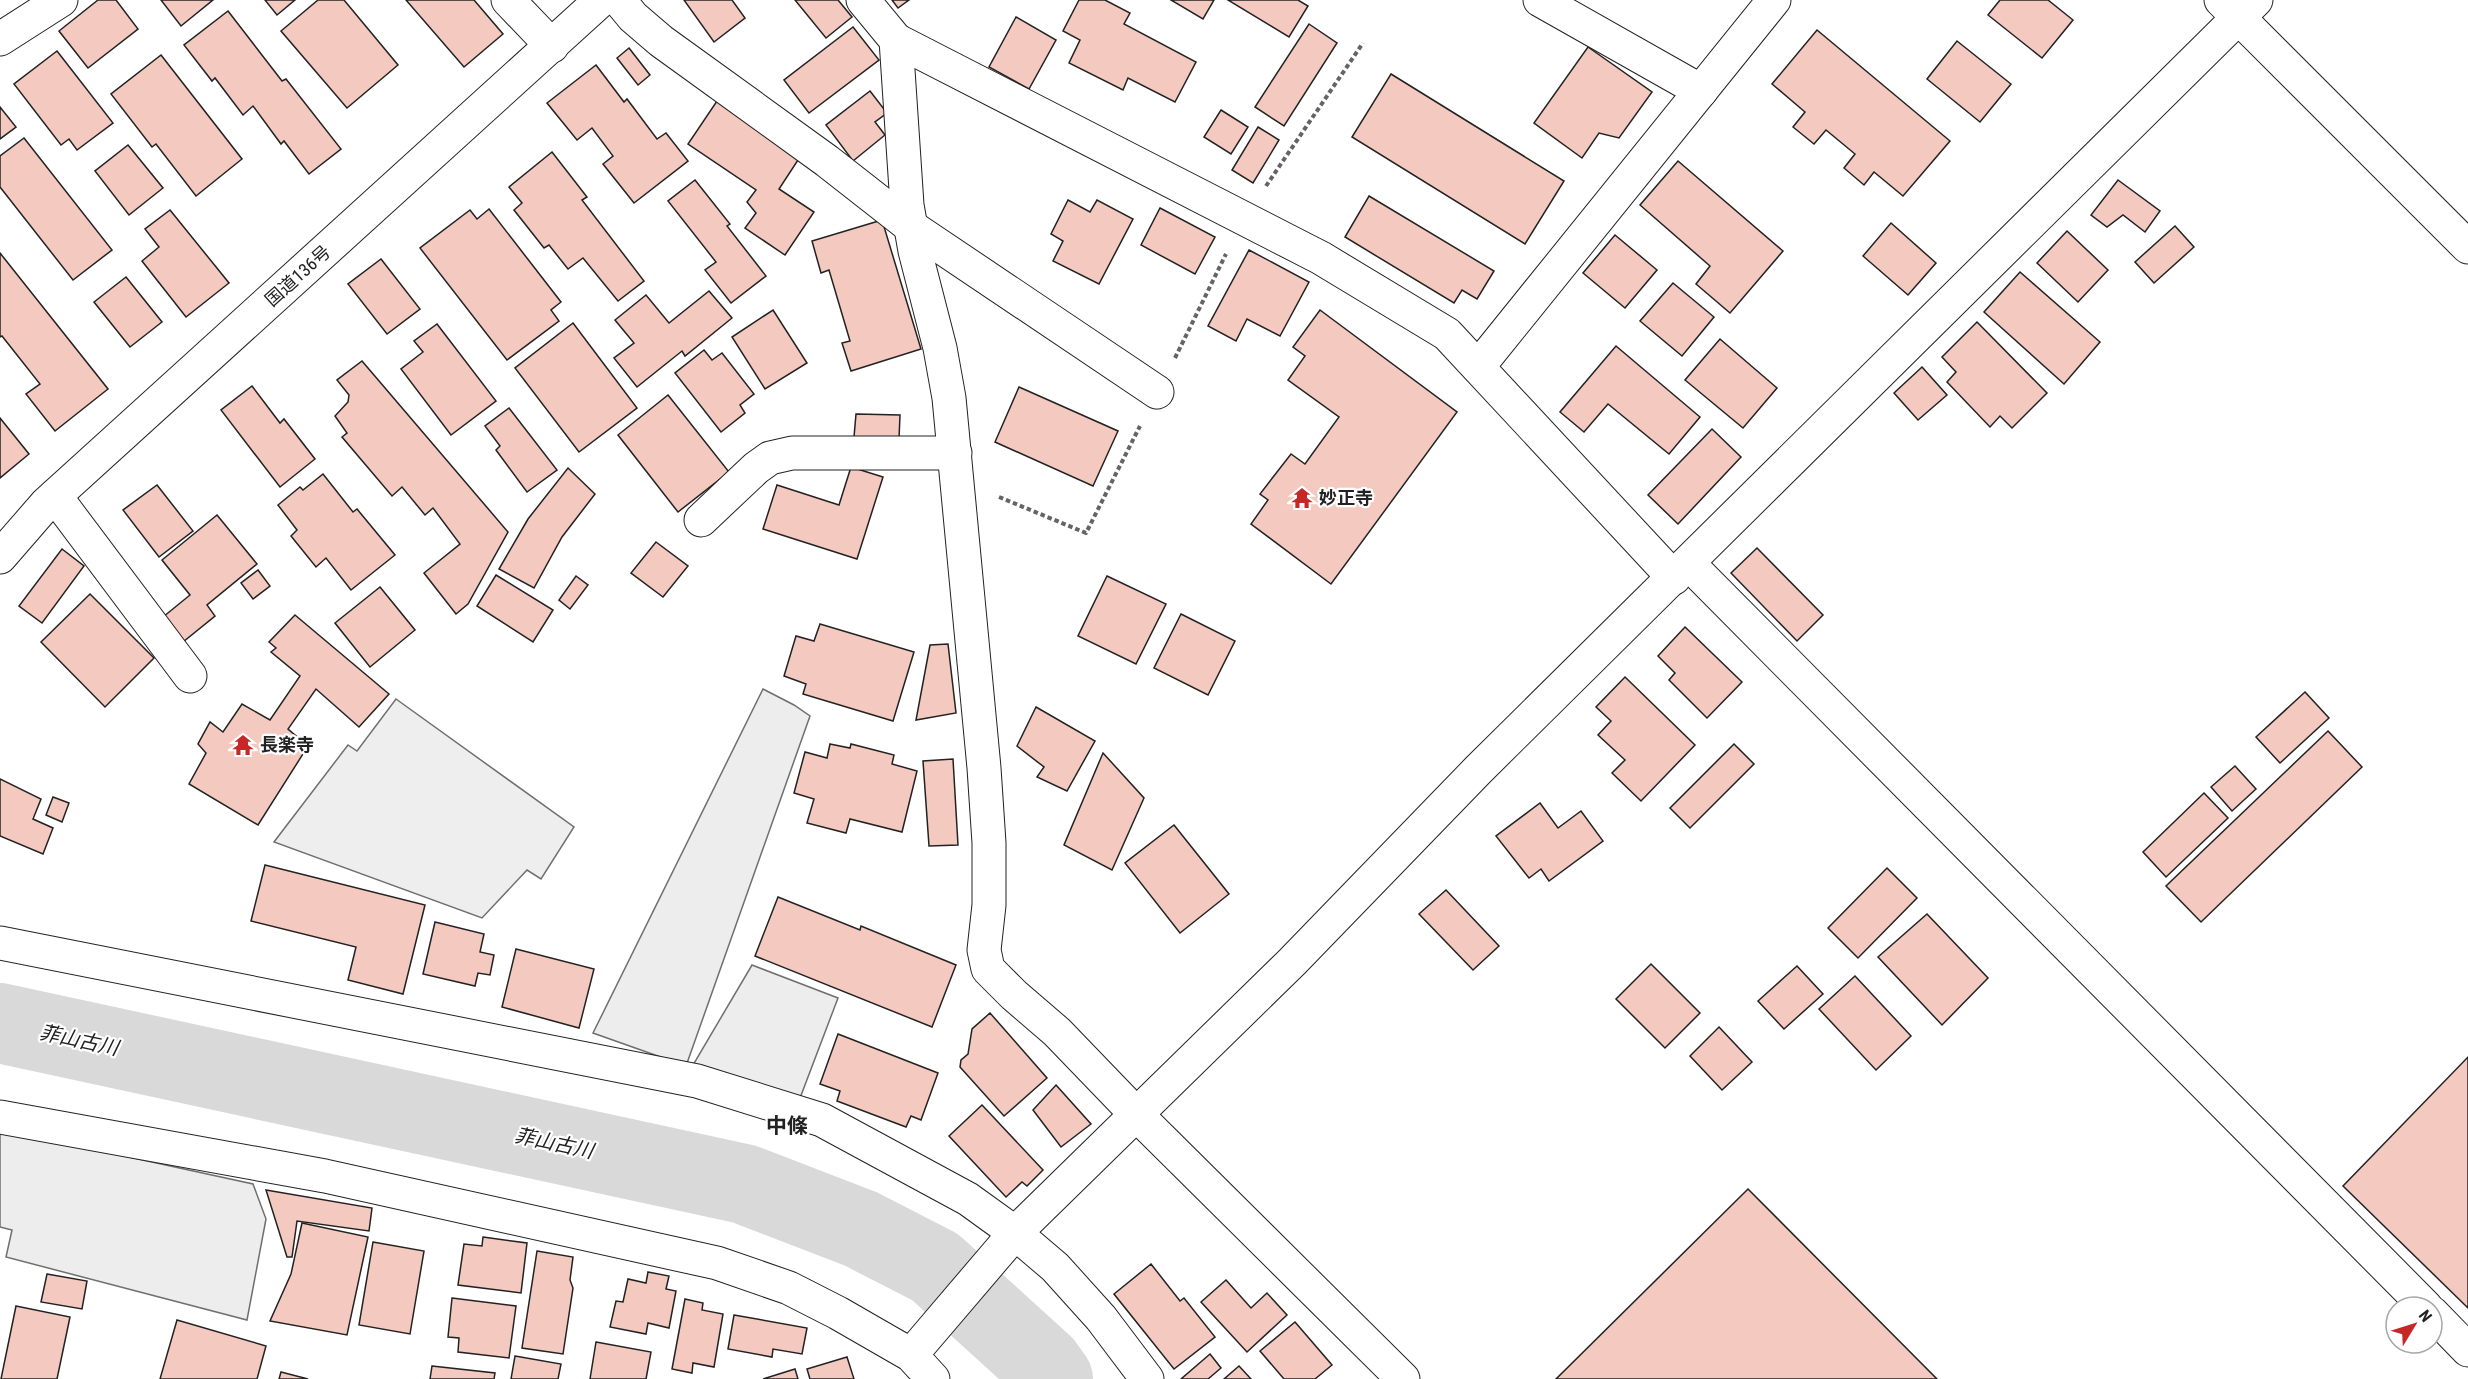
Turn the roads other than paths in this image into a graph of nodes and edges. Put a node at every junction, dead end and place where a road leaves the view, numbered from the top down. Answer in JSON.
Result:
{"nodes":[{"id":1,"x":61,"y":0,"type":"edge"},
{"id":2,"x":508,"y":0,"type":"edge"},
{"id":3,"x":602,"y":0,"type":"edge"},
{"id":4,"x":619,"y":0,"type":"edge"},
{"id":5,"x":863,"y":0,"type":"edge"},
{"id":6,"x":1540,"y":0,"type":"edge"},
{"id":7,"x":1774,"y":0,"type":"edge"},
{"id":8,"x":2239,"y":6,"type":"edge"},
{"id":9,"x":0,"y":39,"type":"edge"},
{"id":10,"x":896,"y":40,"type":"junction"},
{"id":11,"x":552,"y":46,"type":"junction"},
{"id":12,"x":1701,"y":91,"type":"junction"},
{"id":13,"x":910,"y":226,"type":"junction"},
{"id":14,"x":2468,"y":247,"type":"edge"},
{"id":15,"x":1478,"y":367,"type":"junction"},
{"id":16,"x":1157,"y":392,"type":"road end"},
{"id":17,"x":956,"y":466,"type":"junction"},
{"id":18,"x":55,"y":496,"type":"junction"},
{"id":19,"x":701,"y":520,"type":"dead end"},
{"id":20,"x":0,"y":557,"type":"edge"},
{"id":21,"x":1681,"y":570,"type":"junction"},
{"id":22,"x":190,"y":676,"type":"dead end"},
{"id":23,"x":0,"y":944,"type":"edge"},
{"id":24,"x":1137,"y":1115,"type":"junction"},
{"id":25,"x":0,"y":1117,"type":"edge"},
{"id":26,"x":1010,"y":1240,"type":"junction"},
{"id":27,"x":2414,"y":1295,"type":"edge"},
{"id":28,"x":2444,"y":1325,"type":"edge"},
{"id":29,"x":915,"y":1350,"type":"junction"},
{"id":30,"x":2468,"y":1350,"type":"edge"},
{"id":31,"x":933,"y":1379,"type":"edge"},
{"id":32,"x":1147,"y":1379,"type":"edge"},
{"id":33,"x":1403,"y":1379,"type":"edge"}],
"edges":[{"from":1,"to":9,"type":"main road"},
{"from":2,"to":11,"type":"main road"},
{"from":3,"to":11,"type":"main road","name":"国道136号"},
{"from":4,"to":13,"type":"main road"},
{"from":5,"to":10,"type":"main road"},
{"from":6,"to":12,"type":"main road"},
{"from":7,"to":12,"type":"main road"},
{"from":8,"to":14,"type":"main road"},
{"from":8,"to":21,"type":"main road"},
{"from":10,"to":13,"type":"main road"},
{"from":10,"to":15,"type":"main road"},
{"from":11,"to":18,"type":"main road","name":"国道136号"},
{"from":12,"to":15,"type":"main road"},
{"from":13,"to":16,"type":"main road"},
{"from":13,"to":17,"type":"main road"},
{"from":15,"to":21,"type":"main road"},
{"from":17,"to":19,"type":"main road"},
{"from":17,"to":24,"type":"main road"},
{"from":18,"to":20,"type":"main road","name":"国道136号"},
{"from":18,"to":22,"type":"main road"},
{"from":21,"to":24,"type":"main road"},
{"from":21,"to":27,"type":"main road"},
{"from":23,"to":26,"type":"main road"},
{"from":24,"to":26,"type":"main road"},
{"from":24,"to":33,"type":"main road"},
{"from":25,"to":29,"type":"main road"},
{"from":26,"to":29,"type":"main road"},
{"from":26,"to":32,"type":"main road"},
{"from":28,"to":30,"type":"main road"},
{"from":29,"to":31,"type":"main road"}]}
